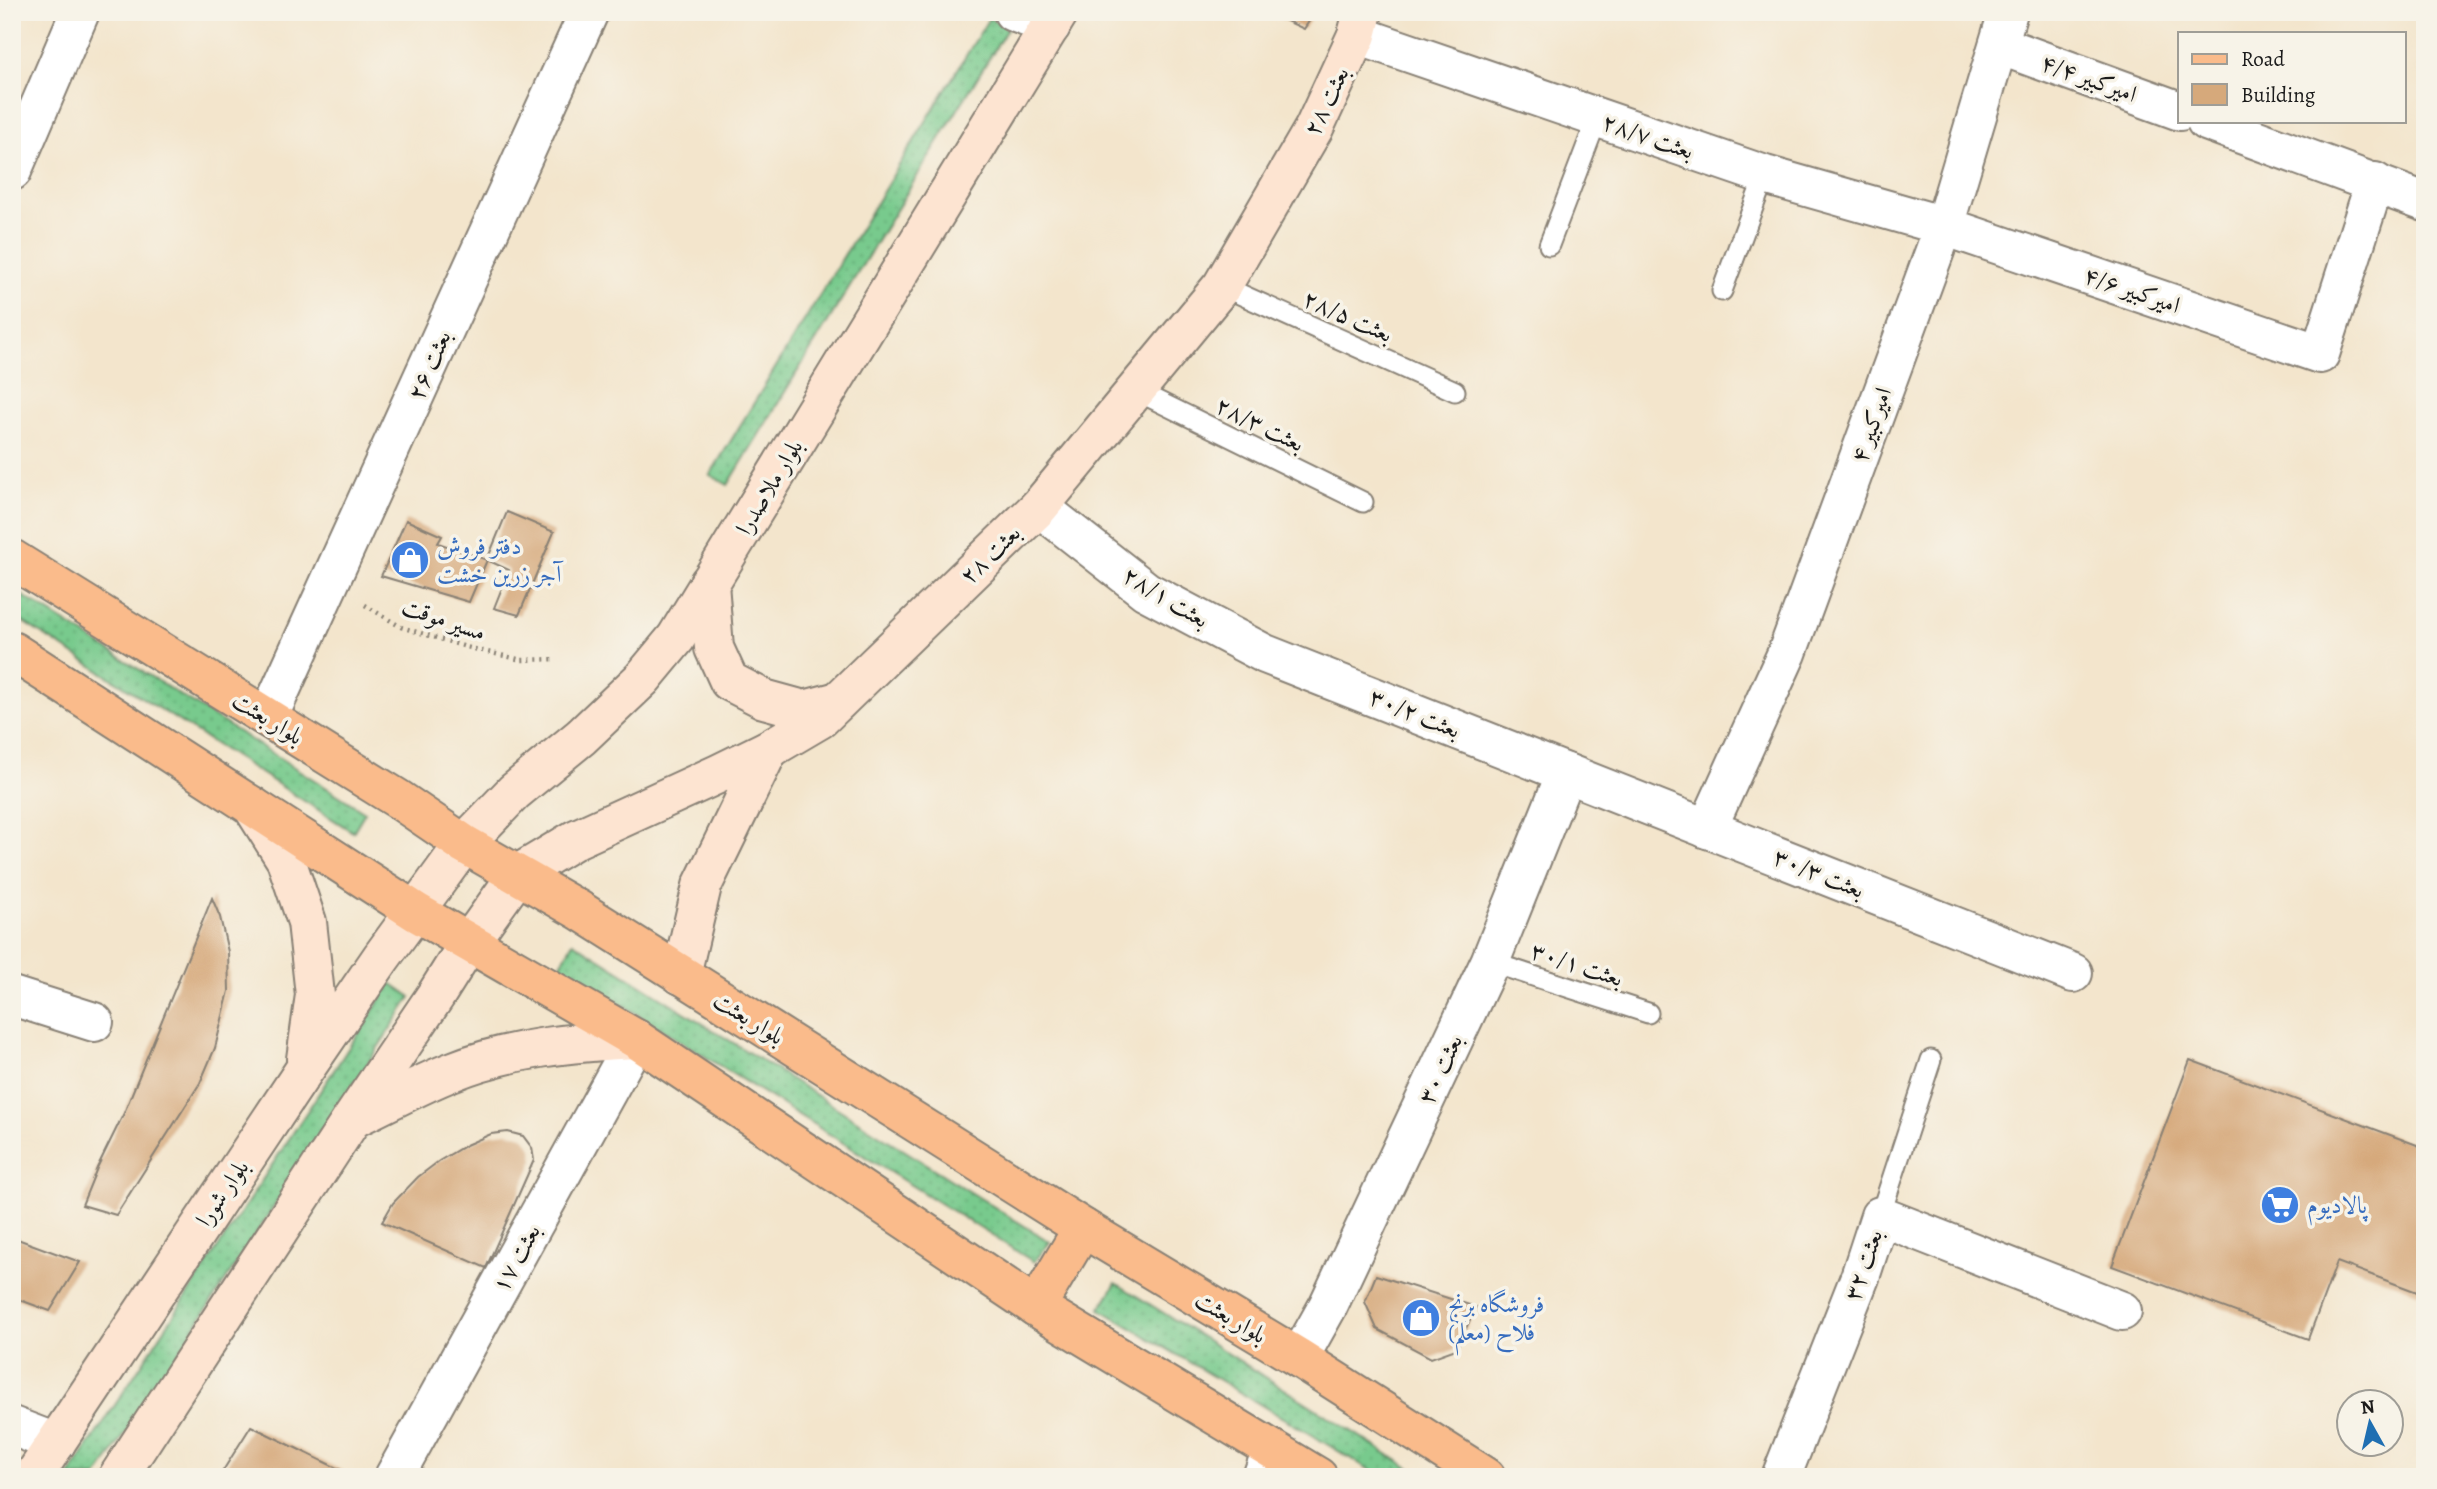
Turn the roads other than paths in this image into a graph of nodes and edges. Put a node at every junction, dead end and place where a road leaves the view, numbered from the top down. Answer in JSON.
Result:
{"nodes":[{"id":1,"x":80,"y":12,"type":"edge"},
{"id":2,"x":589,"y":12,"type":"edge"},
{"id":3,"x":1013,"y":12,"type":"edge"},
{"id":4,"x":1055,"y":19,"type":"edge"},
{"id":5,"x":1360,"y":24,"type":"edge"},
{"id":6,"x":2004,"y":29,"type":"edge"},
{"id":7,"x":2178,"y":110,"type":"edge"},
{"id":8,"x":1597,"y":119,"type":"junction"},
{"id":9,"x":2209,"y":122,"type":"edge"},
{"id":10,"x":12,"y":171,"type":"edge"},
{"id":11,"x":1765,"y":175,"type":"junction"},
{"id":12,"x":2375,"y":182,"type":"junction"},
{"id":13,"x":2425,"y":202,"type":"edge"},
{"id":14,"x":1944,"y":226,"type":"junction"},
{"id":15,"x":1549,"y":245,"type":"dead end"},
{"id":16,"x":1222,"y":286,"type":"junction"},
{"id":17,"x":1722,"y":291,"type":"dead end"},
{"id":18,"x":1135,"y":390,"type":"junction"},
{"id":19,"x":1455,"y":391,"type":"dead end"},
{"id":20,"x":1363,"y":502,"type":"dead end"},
{"id":21,"x":1039,"y":507,"type":"junction"},
{"id":22,"x":12,"y":559,"type":"edge"},
{"id":23,"x":709,"y":583,"type":"junction"},
{"id":24,"x":12,"y":651,"type":"edge"},
{"id":25,"x":1265,"y":654,"type":"joint"},
{"id":26,"x":838,"y":701,"type":"junction"},
{"id":27,"x":268,"y":718,"type":"junction"},
{"id":28,"x":769,"y":749,"type":"junction"},
{"id":29,"x":1566,"y":773,"type":"junction"},
{"id":30,"x":252,"y":806,"type":"junction"},
{"id":31,"x":1707,"y":829,"type":"junction"},
{"id":32,"x":464,"y":844,"type":"junction"},
{"id":33,"x":518,"y":874,"type":"junction"},
{"id":34,"x":416,"y":912,"type":"junction"},
{"id":35,"x":468,"y":944,"type":"junction"},
{"id":36,"x":1490,"y":962,"type":"junction"},
{"id":37,"x":2073,"y":973,"type":"dead end"},
{"id":38,"x":681,"y":975,"type":"junction"},
{"id":39,"x":12,"y":996,"type":"edge"},
{"id":40,"x":1648,"y":1013,"type":"dead end"},
{"id":41,"x":94,"y":1022,"type":"dead end"},
{"id":42,"x":636,"y":1039,"type":"junction"},
{"id":43,"x":1931,"y":1060,"type":"dead end"},
{"id":44,"x":305,"y":1069,"type":"junction"},
{"id":45,"x":352,"y":1119,"type":"junction"},
{"id":46,"x":1881,"y":1216,"type":"junction"},
{"id":47,"x":1083,"y":1228,"type":"junction"},
{"id":48,"x":1037,"y":1307,"type":"junction"},
{"id":49,"x":2122,"y":1311,"type":"dead end"},
{"id":50,"x":1299,"y":1359,"type":"junction"},
{"id":51,"x":12,"y":1426,"type":"edge"},
{"id":52,"x":56,"y":1443,"type":"junction"},
{"id":53,"x":1267,"y":1463,"type":"edge"},
{"id":54,"x":33,"y":1477,"type":"edge"},
{"id":55,"x":118,"y":1477,"type":"edge"},
{"id":56,"x":394,"y":1477,"type":"edge"},
{"id":57,"x":1318,"y":1477,"type":"edge"},
{"id":58,"x":1486,"y":1477,"type":"edge"},
{"id":59,"x":1781,"y":1477,"type":"edge"}],
"edges":[{"from":1,"to":10,"type":"street"},
{"from":2,"to":27,"type":"street","name":"بعثت ۲۶"},
{"from":3,"to":4,"type":"street"},
{"from":4,"to":23,"type":"main road","name":"بلوار ملاصدرا"},
{"from":5,"to":8,"type":"street","name":"بعثت ۲۸/۷"},
{"from":5,"to":16,"type":"main road","name":"بعثت ۲۸"},
{"from":6,"to":7,"type":"street","name":"امیرکبیر ۴/۴"},
{"from":6,"to":14,"type":"street","name":"امیرکبیر ۴"},
{"from":8,"to":11,"type":"street","name":"بعثت ۲۸/۷"},
{"from":8,"to":15,"type":"lane"},
{"from":9,"to":12,"type":"street"},
{"from":11,"to":14,"type":"street","name":"بعثت ۲۸/۷"},
{"from":11,"to":17,"type":"lane"},
{"from":12,"to":13,"type":"street"},
{"from":12,"to":14,"type":"street","name":"امیرکبیر ۴/۶"},
{"from":14,"to":31,"type":"street","name":"امیرکبیر ۴"},
{"from":16,"to":18,"type":"main road","name":"بعثت ۲۸"},
{"from":16,"to":19,"type":"lane","name":"بعثت ۲۸/۵"},
{"from":18,"to":20,"type":"lane","name":"بعثت ۲۸/۳"},
{"from":18,"to":21,"type":"main road","name":"بعثت ۲۸"},
{"from":21,"to":25,"type":"street","name":"بعثت ۲۸/۱"},
{"from":21,"to":26,"type":"main road","name":"بعثت ۲۸"},
{"from":22,"to":27,"type":"main road","name":"بلوار بعثت"},
{"from":23,"to":26,"type":"main road"},
{"from":23,"to":32,"type":"main road","name":"بلوار ملاصدرا"},
{"from":24,"to":30,"type":"main road"},
{"from":25,"to":29,"type":"street","name":"بعثت ۳۰/۲"},
{"from":26,"to":28,"type":"main road","name":"بعثت ۲۸"},
{"from":27,"to":32,"type":"main road","name":"بلوار بعثت"},
{"from":28,"to":33,"type":"main road","name":"بعثت ۲۸"},
{"from":28,"to":38,"type":"main road"},
{"from":29,"to":31,"type":"street","name":"بعثت ۳۰/۳"},
{"from":29,"to":36,"type":"street","name":"بعثت ۳۰"},
{"from":30,"to":34,"type":"main road"},
{"from":30,"to":44,"type":"main road"},
{"from":31,"to":37,"type":"street","name":"بعثت ۳۰/۳"},
{"from":32,"to":33,"type":"main road","name":"بلوار بعثت"},
{"from":32,"to":34,"type":"main road","name":"بلوار ملاصدرا"},
{"from":33,"to":35,"type":"main road","name":"بعثت ۲۸"},
{"from":33,"to":38,"type":"main road","name":"بلوار بعثت"},
{"from":34,"to":35,"type":"main road"},
{"from":34,"to":44,"type":"main road","name":"بلوار شورا"},
{"from":35,"to":42,"type":"main road"},
{"from":35,"to":45,"type":"main road"},
{"from":36,"to":40,"type":"lane","name":"بعثت ۳۰/۱"},
{"from":36,"to":50,"type":"street","name":"بعثت ۳۰"},
{"from":38,"to":47,"type":"main road","name":"بلوار بعثت"},
{"from":39,"to":41,"type":"street"},
{"from":42,"to":45,"type":"main road"},
{"from":42,"to":48,"type":"main road"},
{"from":42,"to":56,"type":"street","name":"بعثت ۱۷"},
{"from":43,"to":46,"type":"lane"},
{"from":44,"to":52,"type":"main road","name":"بلوار شورا"},
{"from":45,"to":55,"type":"main road"},
{"from":46,"to":49,"type":"street","name":"بعثت ۳۲"},
{"from":46,"to":59,"type":"street","name":"بعثت ۳۲"},
{"from":47,"to":48,"type":"main road"},
{"from":47,"to":50,"type":"main road","name":"بلوار بعثت"},
{"from":48,"to":53,"type":"main road"},
{"from":50,"to":58,"type":"main road","name":"بلوار بعثت"},
{"from":51,"to":52,"type":"street"},
{"from":52,"to":54,"type":"main road","name":"بلوار شورا"},
{"from":53,"to":57,"type":"main road"}]}
